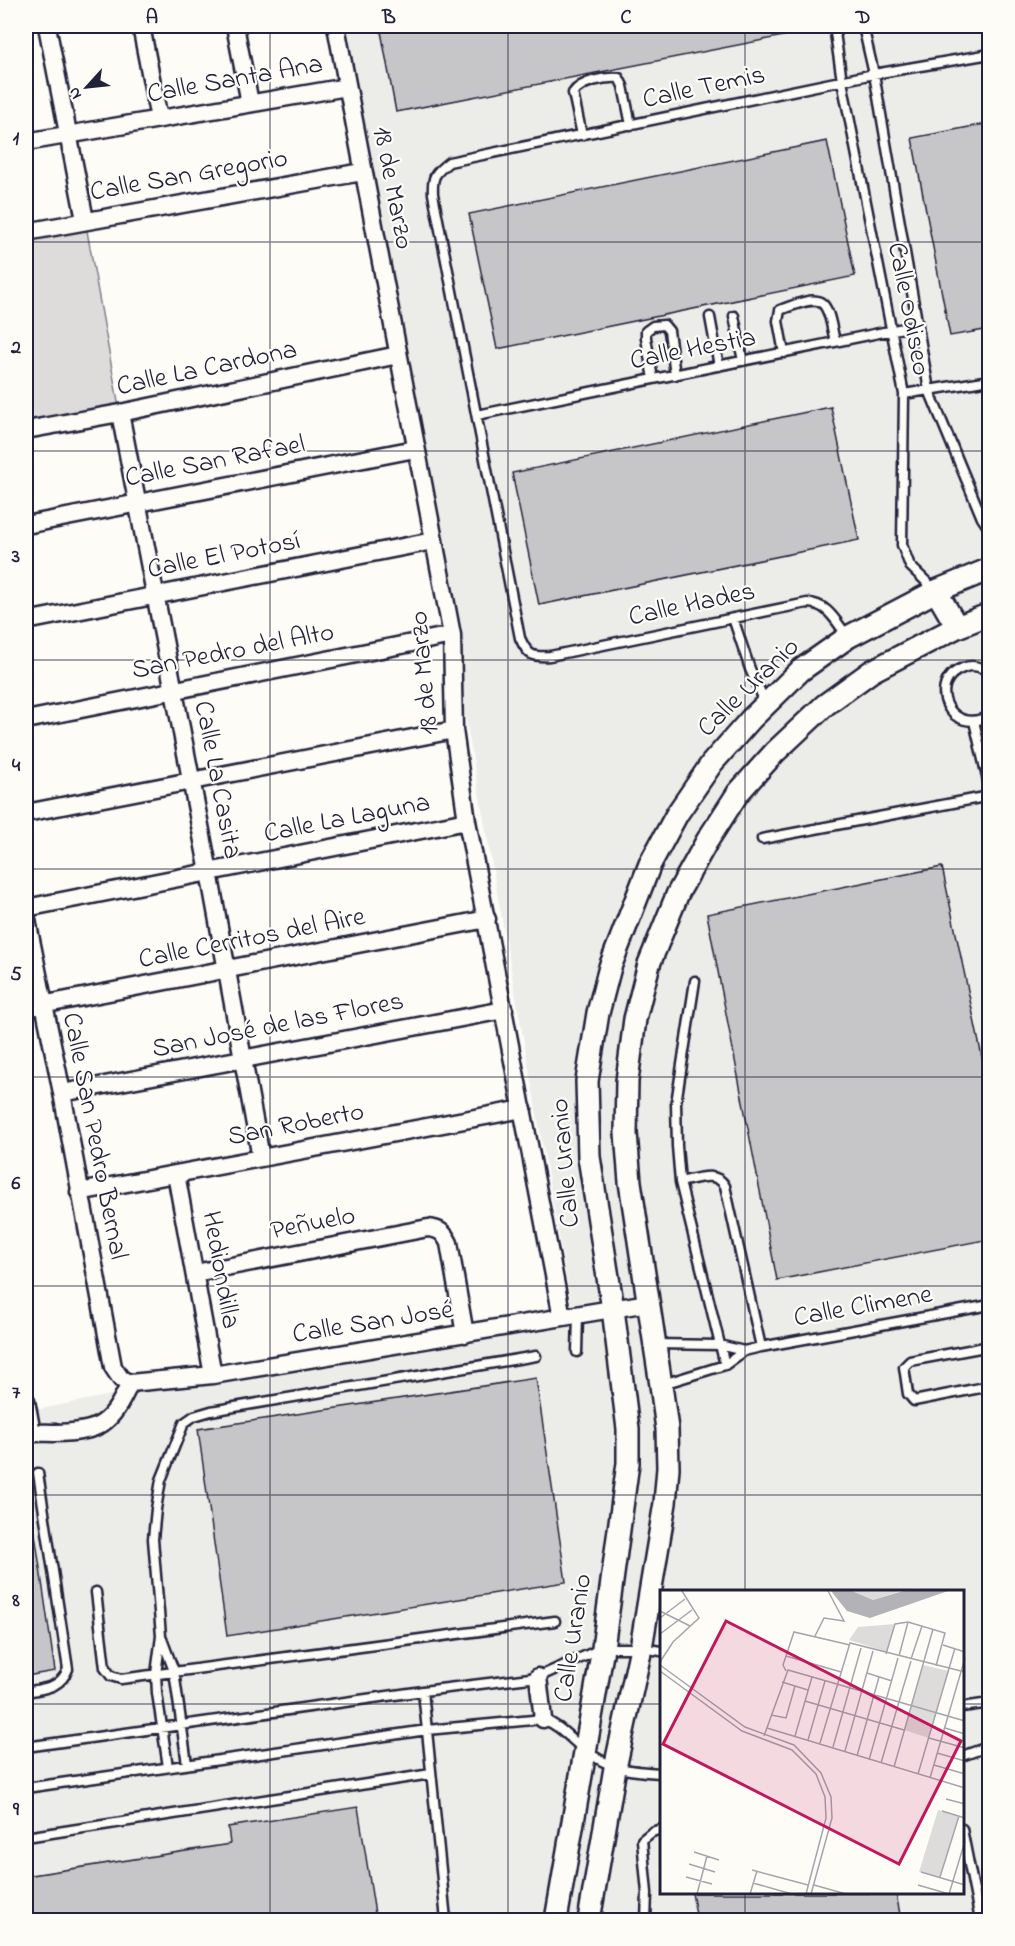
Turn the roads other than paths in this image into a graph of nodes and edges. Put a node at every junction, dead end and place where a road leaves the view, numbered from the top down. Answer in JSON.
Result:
{"nodes":[{"id":1,"x":47,"y":26,"type":"edge"},
{"id":2,"x":141,"y":26,"type":"edge"},
{"id":3,"x":235,"y":26,"type":"edge"},
{"id":4,"x":336,"y":26,"type":"edge"},
{"id":5,"x":834,"y":26,"type":"edge"},
{"id":6,"x":863,"y":26,"type":"edge"},
{"id":7,"x":990,"y":54,"type":"edge"},
{"id":8,"x":874,"y":74,"type":"junction"},
{"id":9,"x":842,"y":81,"type":"junction"},
{"id":10,"x":347,"y":87,"type":"junction"},
{"id":11,"x":250,"y":103,"type":"junction"},
{"id":12,"x":159,"y":119,"type":"junction"},
{"id":13,"x":631,"y":125,"type":"junction"},
{"id":14,"x":69,"y":134,"type":"junction"},
{"id":15,"x":582,"y":135,"type":"junction"},
{"id":16,"x":26,"y":142,"type":"edge"},
{"id":17,"x":362,"y":172,"type":"junction"},
{"id":18,"x":85,"y":220,"type":"junction"},
{"id":19,"x":26,"y":232,"type":"edge"},
{"id":20,"x":735,"y":316,"type":"dead end"},
{"id":21,"x":710,"y":317,"type":"dead end"},
{"id":22,"x":918,"y":325,"type":"junction"},
{"id":23,"x":890,"y":331,"type":"junction"},
{"id":24,"x":835,"y":342,"type":"junction"},
{"id":25,"x":784,"y":352,"type":"junction"},
{"id":26,"x":398,"y":356,"type":"junction"},
{"id":27,"x":743,"y":361,"type":"junction"},
{"id":28,"x":720,"y":366,"type":"junction"},
{"id":29,"x":675,"y":375,"type":"junction"},
{"id":30,"x":653,"y":379,"type":"junction"},
{"id":31,"x":990,"y":380,"type":"edge"},
{"id":32,"x":930,"y":390,"type":"junction"},
{"id":33,"x":904,"y":394,"type":"junction"},
{"id":34,"x":120,"y":413,"type":"junction"},
{"id":35,"x":477,"y":415,"type":"junction"},
{"id":36,"x":26,"y":430,"type":"edge"},
{"id":37,"x":415,"y":449,"type":"junction"},
{"id":38,"x":136,"y":503,"type":"junction"},
{"id":39,"x":26,"y":525,"type":"edge"},
{"id":40,"x":990,"y":530,"type":"edge"},
{"id":41,"x":433,"y":541,"type":"junction"},
{"id":42,"x":990,"y":569,"type":"edge"},
{"id":43,"x":936,"y":591,"type":"junction"},
{"id":44,"x":155,"y":596,"type":"junction"},
{"id":45,"x":990,"y":614,"type":"edge"},
{"id":46,"x":733,"y":618,"type":"junction"},
{"id":47,"x":26,"y":621,"type":"edge"},
{"id":48,"x":957,"y":627,"type":"junction"},
{"id":49,"x":452,"y":635,"type":"junction"},
{"id":50,"x":848,"y":638,"type":"junction"},
{"id":51,"x":990,"y":673,"type":"edge"},
{"id":52,"x":173,"y":689,"type":"junction"},
{"id":53,"x":766,"y":704,"type":"junction"},
{"id":54,"x":990,"y":715,"type":"edge"},
{"id":55,"x":26,"y":720,"type":"edge"},
{"id":56,"x":974,"y":721,"type":"junction"},
{"id":57,"x":454,"y":730,"type":"junction"},
{"id":58,"x":192,"y":781,"type":"junction"},
{"id":59,"x":990,"y":790,"type":"edge"},
{"id":60,"x":990,"y":796,"type":"edge"},
{"id":61,"x":26,"y":813,"type":"edge"},
{"id":62,"x":467,"y":821,"type":"junction"},
{"id":63,"x":762,"y":839,"type":"dead end"},
{"id":64,"x":209,"y":872,"type":"junction"},
{"id":65,"x":26,"y":908,"type":"edge"},
{"id":66,"x":26,"y":915,"type":"edge"},
{"id":67,"x":487,"y":919,"type":"junction"},
{"id":68,"x":226,"y":969,"type":"junction"},
{"id":69,"x":695,"y":981,"type":"dead end"},
{"id":70,"x":43,"y":1005,"type":"junction"},
{"id":71,"x":26,"y":1008,"type":"edge"},
{"id":72,"x":504,"y":1010,"type":"junction"},
{"id":73,"x":244,"y":1058,"type":"junction"},
{"id":74,"x":62,"y":1093,"type":"junction"},
{"id":75,"x":523,"y":1109,"type":"junction"},
{"id":76,"x":261,"y":1158,"type":"junction"},
{"id":77,"x":176,"y":1174,"type":"junction"},
{"id":78,"x":680,"y":1182,"type":"junction"},
{"id":79,"x":79,"y":1192,"type":"junction"},
{"id":80,"x":195,"y":1273,"type":"junction"},
{"id":81,"x":648,"y":1303,"type":"junction"},
{"id":82,"x":990,"y":1305,"type":"edge"},
{"id":83,"x":613,"y":1310,"type":"junction"},
{"id":84,"x":570,"y":1316,"type":"junction"},
{"id":85,"x":465,"y":1334,"type":"junction"},
{"id":86,"x":655,"y":1344,"type":"junction"},
{"id":87,"x":719,"y":1345,"type":"junction"},
{"id":88,"x":990,"y":1346,"type":"edge"},
{"id":89,"x":760,"y":1347,"type":"junction"},
{"id":90,"x":744,"y":1351,"type":"junction"},
{"id":91,"x":577,"y":1352,"type":"dead end"},
{"id":92,"x":536,"y":1356,"type":"dead end"},
{"id":93,"x":725,"y":1365,"type":"junction"},
{"id":94,"x":213,"y":1375,"type":"junction"},
{"id":95,"x":130,"y":1383,"type":"junction"},
{"id":96,"x":661,"y":1385,"type":"junction"},
{"id":97,"x":990,"y":1386,"type":"edge"},
{"id":98,"x":26,"y":1401,"type":"edge"},
{"id":99,"x":29,"y":1433,"type":"edge"},
{"id":100,"x":38,"y":1473,"type":"dead end"},
{"id":101,"x":96,"y":1592,"type":"dead end"},
{"id":102,"x":555,"y":1621,"type":"dead end"},
{"id":103,"x":161,"y":1636,"type":"junction"},
{"id":104,"x":603,"y":1648,"type":"junction"},
{"id":105,"x":651,"y":1649,"type":"edge"},
{"id":106,"x":174,"y":1671,"type":"junction"},
{"id":107,"x":156,"y":1674,"type":"junction"},
{"id":108,"x":538,"y":1677,"type":"junction"},
{"id":109,"x":423,"y":1691,"type":"junction"},
{"id":110,"x":26,"y":1692,"type":"edge"},
{"id":111,"x":990,"y":1703,"type":"edge"},
{"id":112,"x":964,"y":1707,"type":"edge"},
{"id":113,"x":543,"y":1719,"type":"junction"},
{"id":114,"x":182,"y":1724,"type":"junction"},
{"id":115,"x":163,"y":1727,"type":"junction"},
{"id":116,"x":426,"y":1730,"type":"junction"},
{"id":117,"x":990,"y":1746,"type":"edge"},
{"id":118,"x":26,"y":1747,"type":"edge"},
{"id":119,"x":584,"y":1750,"type":"junction"},
{"id":120,"x":964,"y":1756,"type":"edge"},
{"id":121,"x":187,"y":1764,"type":"junction"},
{"id":122,"x":168,"y":1767,"type":"junction"},
{"id":123,"x":615,"y":1768,"type":"junction"},
{"id":124,"x":660,"y":1773,"type":"edge"},
{"id":125,"x":431,"y":1774,"type":"junction"},
{"id":126,"x":26,"y":1788,"type":"edge"},
{"id":127,"x":660,"y":1829,"type":"edge"},
{"id":128,"x":964,"y":1834,"type":"edge"},
{"id":129,"x":26,"y":1837,"type":"edge"},
{"id":130,"x":446,"y":1920,"type":"edge"},
{"id":131,"x":556,"y":1920,"type":"edge"},
{"id":132,"x":589,"y":1920,"type":"edge"},
{"id":133,"x":646,"y":1920,"type":"edge"},
{"id":134,"x":980,"y":1920,"type":"edge"}],
"edges":[{"from":1,"to":14,"type":"street"},
{"from":2,"to":12,"type":"street"},
{"from":3,"to":11,"type":"street"},
{"from":4,"to":10,"type":"street","name":"18 de Marzo"},
{"from":5,"to":9,"type":"lane","name":"Calle Odiseo"},
{"from":6,"to":8,"type":"lane","name":"Calle Odiseo"},
{"from":7,"to":8,"type":"lane","name":"Calle Temis"},
{"from":8,"to":9,"type":"lane","name":"Calle Temis"},
{"from":8,"to":22,"type":"lane","name":"Calle Odiseo"},
{"from":9,"to":13,"type":"lane","name":"Calle Temis"},
{"from":9,"to":23,"type":"lane","name":"Calle Odiseo"},
{"from":10,"to":11,"type":"street","name":"Calle Santa Ana"},
{"from":10,"to":17,"type":"street","name":"18 de Marzo"},
{"from":11,"to":12,"type":"street","name":"Calle Santa Ana"},
{"from":12,"to":14,"type":"street","name":"Calle Santa Ana"},
{"from":13,"to":15,"type":"lane","name":"Calle Temis"},
{"from":13,"to":15,"type":"lane"},
{"from":14,"to":16,"type":"street","name":"Calle Santa Ana"},
{"from":14,"to":18,"type":"street"},
{"from":15,"to":35,"type":"lane","name":"Calle Temis"},
{"from":17,"to":18,"type":"street","name":"Calle San Gregorio"},
{"from":17,"to":26,"type":"street","name":"18 de Marzo"},
{"from":18,"to":19,"type":"street","name":"Calle San Gregorio"},
{"from":20,"to":27,"type":"lane"},
{"from":21,"to":28,"type":"lane"},
{"from":22,"to":23,"type":"lane","name":"Calle Hestia"},
{"from":22,"to":32,"type":"lane","name":"Calle Odiseo"},
{"from":23,"to":24,"type":"lane","name":"Calle Hestia"},
{"from":23,"to":33,"type":"lane","name":"Calle Odiseo"},
{"from":24,"to":25,"type":"lane","name":"Calle Hestia"},
{"from":24,"to":25,"type":"lane"},
{"from":25,"to":27,"type":"lane","name":"Calle Hestia"},
{"from":26,"to":34,"type":"street","name":"Calle La Cardona"},
{"from":26,"to":37,"type":"street","name":"18 de Marzo"},
{"from":27,"to":28,"type":"lane","name":"Calle Hestia"},
{"from":28,"to":29,"type":"lane","name":"Calle Hestia"},
{"from":29,"to":30,"type":"lane","name":"Calle Hestia"},
{"from":29,"to":30,"type":"lane"},
{"from":30,"to":35,"type":"lane","name":"Calle Hestia"},
{"from":31,"to":32,"type":"lane"},
{"from":32,"to":33,"type":"lane"},
{"from":32,"to":40,"type":"lane","name":"Calle Odiseo"},
{"from":33,"to":43,"type":"lane","name":"Calle Odiseo"},
{"from":34,"to":36,"type":"street","name":"Calle La Cardona"},
{"from":34,"to":38,"type":"street","name":"Calle La Casita"},
{"from":35,"to":46,"type":"lane","name":"Calle Hades"},
{"from":37,"to":38,"type":"street","name":"Calle San Rafael"},
{"from":37,"to":41,"type":"street","name":"18 de Marzo"},
{"from":38,"to":39,"type":"street","name":"Calle San Rafael"},
{"from":38,"to":44,"type":"street","name":"Calle La Casita"},
{"from":41,"to":44,"type":"street","name":"Calle El Potosí"},
{"from":41,"to":49,"type":"street","name":"18 de Marzo"},
{"from":42,"to":43,"type":"street","name":"Calle Uranio"},
{"from":43,"to":48,"type":"street"},
{"from":43,"to":50,"type":"street","name":"Calle Uranio"},
{"from":44,"to":47,"type":"street","name":"Calle El Potosí"},
{"from":44,"to":52,"type":"street","name":"Calle La Casita"},
{"from":45,"to":48,"type":"street"},
{"from":46,"to":50,"type":"lane","name":"Calle Hades"},
{"from":46,"to":53,"type":"lane"},
{"from":48,"to":81,"type":"street"},
{"from":49,"to":52,"type":"street","name":"San Pedro del Alto"},
{"from":49,"to":57,"type":"street","name":"18 de Marzo"},
{"from":50,"to":53,"type":"street","name":"Calle Uranio"},
{"from":51,"to":56,"type":"lane"},
{"from":52,"to":55,"type":"street","name":"San Pedro del Alto"},
{"from":52,"to":58,"type":"street","name":"Calle La Casita"},
{"from":53,"to":83,"type":"street","name":"Calle Uranio"},
{"from":54,"to":56,"type":"lane"},
{"from":56,"to":59,"type":"lane"},
{"from":57,"to":58,"type":"street"},
{"from":57,"to":62,"type":"street","name":"18 de Marzo"},
{"from":58,"to":61,"type":"street"},
{"from":58,"to":64,"type":"street","name":"Calle La Casita"},
{"from":60,"to":63,"type":"lane"},
{"from":62,"to":64,"type":"street","name":"Calle La Laguna"},
{"from":62,"to":67,"type":"street","name":"18 de Marzo"},
{"from":64,"to":65,"type":"street","name":"Calle La Laguna"},
{"from":64,"to":68,"type":"street","name":"Calle La Casita"},
{"from":66,"to":70,"type":"street","name":"Calle San Pedro Bernal"},
{"from":67,"to":68,"type":"street","name":"Calle Cerritos del Aire"},
{"from":67,"to":72,"type":"street","name":"18 de Marzo"},
{"from":68,"to":70,"type":"street","name":"Calle Cerritos del Aire"},
{"from":68,"to":73,"type":"street","name":"Calle La Casita"},
{"from":69,"to":78,"type":"lane"},
{"from":70,"to":71,"type":"street","name":"Calle Cerritos del Aire"},
{"from":70,"to":74,"type":"street","name":"Calle San Pedro Bernal"},
{"from":72,"to":73,"type":"street","name":"San José de las Flores"},
{"from":72,"to":75,"type":"street","name":"18 de Marzo"},
{"from":73,"to":74,"type":"street","name":"San José de las Flores"},
{"from":73,"to":76,"type":"street","name":"Calle La Casita"},
{"from":74,"to":79,"type":"street","name":"Calle San Pedro Bernal"},
{"from":75,"to":76,"type":"street","name":"San Roberto"},
{"from":75,"to":84,"type":"street","name":"18 de Marzo"},
{"from":76,"to":77,"type":"street","name":"San Roberto"},
{"from":77,"to":79,"type":"street","name":"San Roberto"},
{"from":77,"to":80,"type":"street","name":"Hediondilla"},
{"from":78,"to":87,"type":"lane"},
{"from":78,"to":89,"type":"lane"},
{"from":79,"to":95,"type":"street","name":"Calle San Pedro Bernal"},
{"from":80,"to":85,"type":"street","name":"Peñuelo"},
{"from":80,"to":94,"type":"street","name":"Hediondilla"},
{"from":81,"to":83,"type":"street","name":"Calle San José"},
{"from":81,"to":86,"type":"street"},
{"from":82,"to":89,"type":"lane","name":"Calle Climene"},
{"from":83,"to":84,"type":"street","name":"Calle San José"},
{"from":83,"to":104,"type":"street","name":"Calle Uranio"},
{"from":84,"to":85,"type":"street","name":"Calle San José"},
{"from":84,"to":91,"type":"lane"},
{"from":85,"to":94,"type":"street","name":"Calle San José"},
{"from":86,"to":87,"type":"lane","name":"Calle Climene"},
{"from":86,"to":96,"type":"street"},
{"from":87,"to":90,"type":"lane","name":"Calle Climene"},
{"from":87,"to":93,"type":"lane"},
{"from":88,"to":97,"type":"lane"},
{"from":89,"to":90,"type":"lane","name":"Calle Climene"},
{"from":90,"to":93,"type":"lane","name":"Calle Climene"},
{"from":92,"to":103,"type":"lane"},
{"from":93,"to":96,"type":"lane","name":"Calle Climene"},
{"from":94,"to":95,"type":"street","name":"Calle San José"},
{"from":95,"to":99,"type":"street"},
{"from":96,"to":105,"type":"street"},
{"from":98,"to":99,"type":"street"},
{"from":100,"to":110,"type":"lane"},
{"from":101,"to":107,"type":"lane"},
{"from":102,"to":106,"type":"lane"},
{"from":103,"to":106,"type":"lane"},
{"from":103,"to":107,"type":"lane"},
{"from":104,"to":105,"type":"lane"},
{"from":104,"to":108,"type":"lane"},
{"from":104,"to":119,"type":"street","name":"Calle Uranio"},
{"from":105,"to":123,"type":"street"},
{"from":106,"to":107,"type":"lane"},
{"from":106,"to":114,"type":"lane"},
{"from":107,"to":115,"type":"lane"},
{"from":108,"to":109,"type":"lane"},
{"from":108,"to":113,"type":"street"},
{"from":109,"to":114,"type":"lane"},
{"from":109,"to":116,"type":"lane"},
{"from":111,"to":112,"type":"lane"},
{"from":113,"to":116,"type":"lane"},
{"from":113,"to":119,"type":"lane"},
{"from":114,"to":115,"type":"lane"},
{"from":114,"to":121,"type":"lane"},
{"from":115,"to":118,"type":"lane"},
{"from":115,"to":122,"type":"lane"},
{"from":116,"to":121,"type":"lane"},
{"from":116,"to":125,"type":"lane"},
{"from":117,"to":120,"type":"lane"},
{"from":119,"to":123,"type":"lane"},
{"from":119,"to":131,"type":"street","name":"Calle Uranio"},
{"from":121,"to":122,"type":"lane"},
{"from":122,"to":126,"type":"lane"},
{"from":123,"to":124,"type":"lane"},
{"from":123,"to":132,"type":"street"},
{"from":125,"to":129,"type":"lane"},
{"from":125,"to":130,"type":"lane"},
{"from":127,"to":133,"type":"lane"},
{"from":128,"to":134,"type":"lane"}]}
